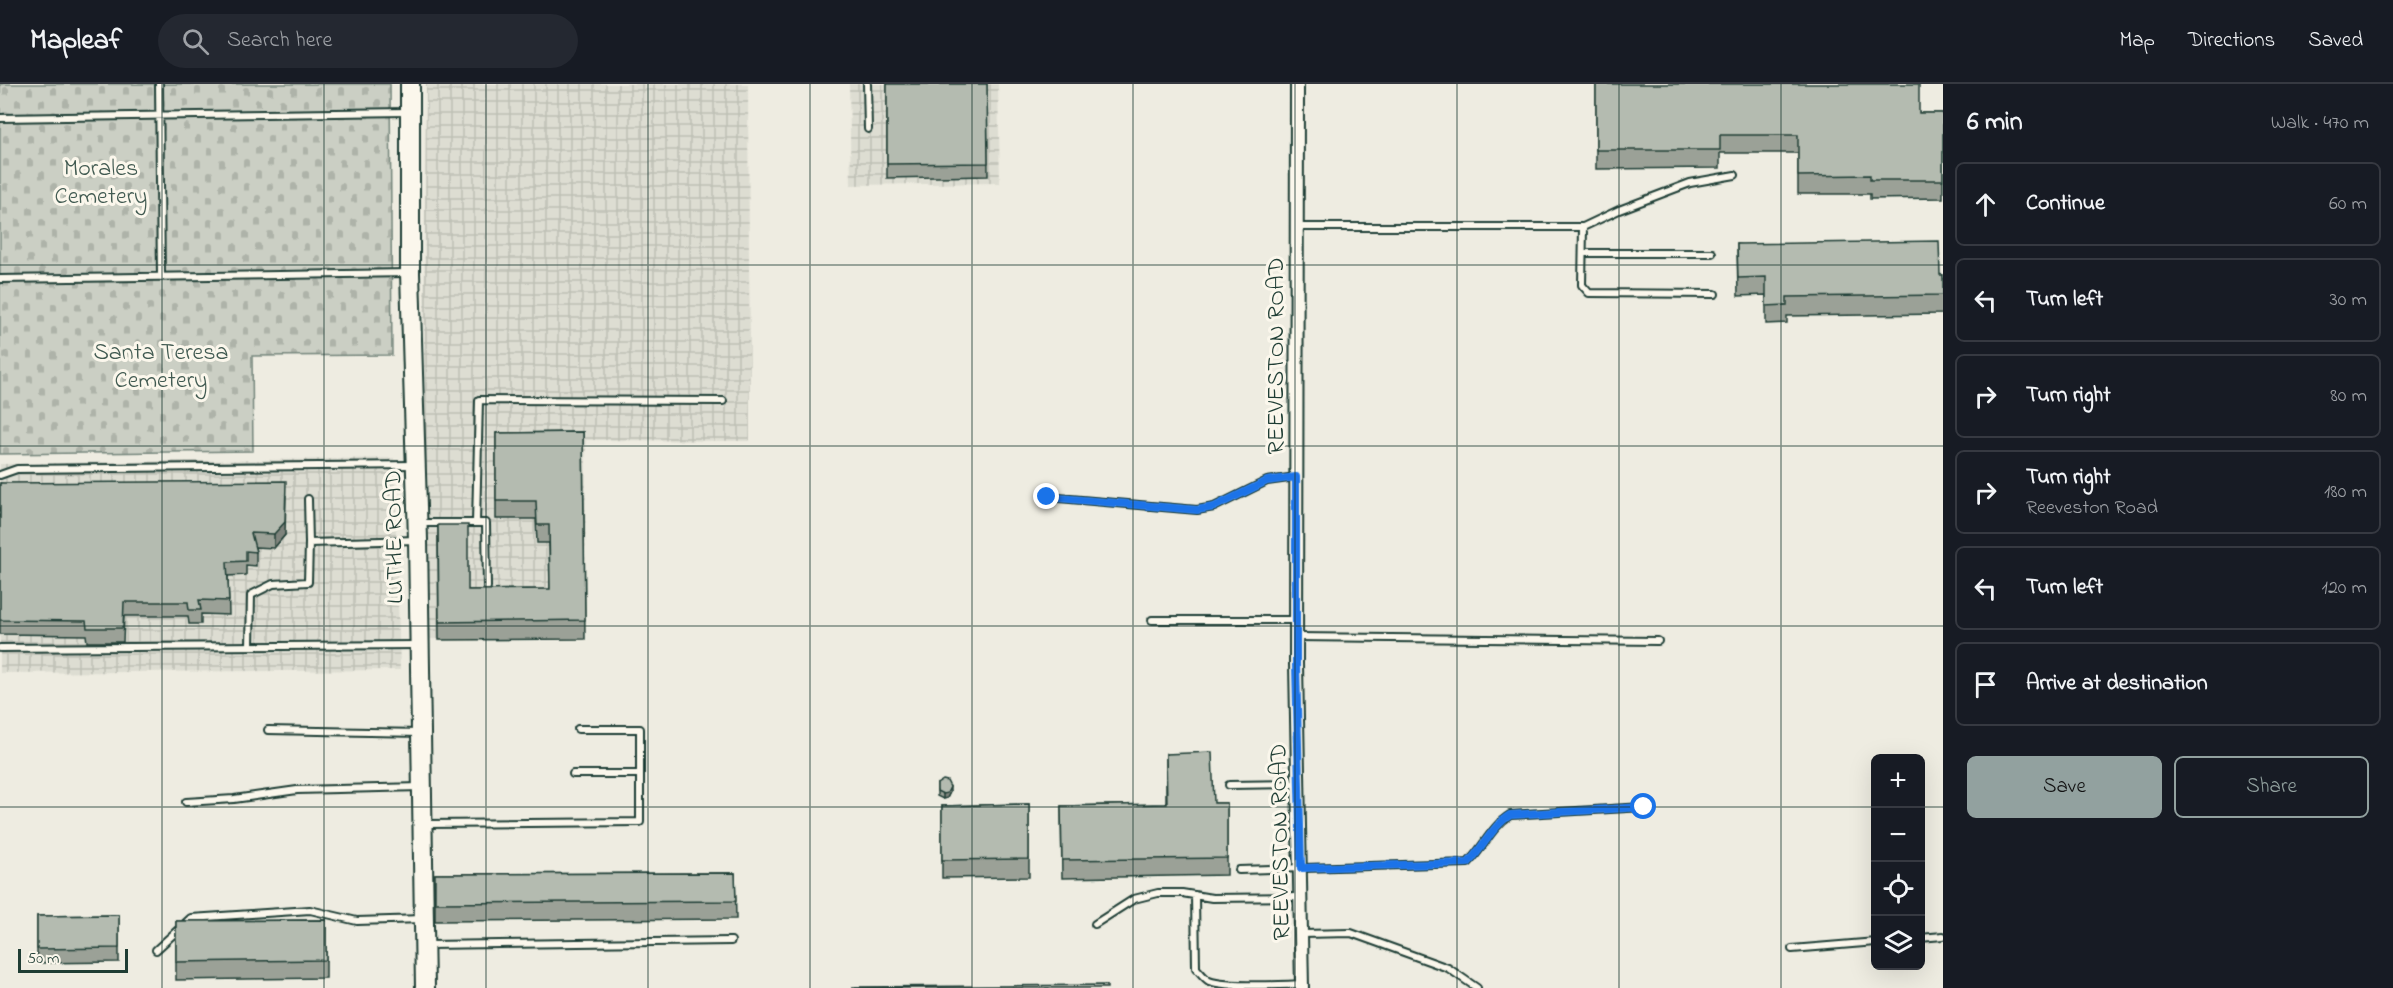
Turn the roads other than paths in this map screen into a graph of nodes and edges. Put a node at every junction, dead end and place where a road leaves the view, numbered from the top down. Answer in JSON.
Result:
{"nodes":[{"id":1,"x":159,"y":84,"type":"edge"},
{"id":2,"x":410,"y":84,"type":"edge"},
{"id":3,"x":867,"y":84,"type":"edge"},
{"id":4,"x":1298,"y":84,"type":"edge"},
{"id":5,"x":410,"y":111,"type":"junction"},
{"id":6,"x":159,"y":116,"type":"junction"},
{"id":7,"x":0,"y":118,"type":"edge"},
{"id":8,"x":868,"y":129,"type":"dead end"},
{"id":9,"x":1735,"y":175,"type":"dead end"},
{"id":10,"x":1296,"y":227,"type":"junction"},
{"id":11,"x":1583,"y":227,"type":"junction"},
{"id":12,"x":1583,"y":253,"type":"junction"},
{"id":13,"x":1712,"y":253,"type":"dead end"},
{"id":14,"x":410,"y":273,"type":"junction"},
{"id":15,"x":161,"y":277,"type":"junction"},
{"id":16,"x":0,"y":279,"type":"edge"},
{"id":17,"x":1714,"y":294,"type":"dead end"},
{"id":18,"x":723,"y":401,"type":"dead end"},
{"id":19,"x":416,"y":465,"type":"junction"},
{"id":20,"x":0,"y":475,"type":"edge"},
{"id":21,"x":1296,"y":477,"type":"junction"},
{"id":22,"x":1047,"y":497,"type":"dead end"},
{"id":23,"x":308,"y":499,"type":"dead end"},
{"id":24,"x":476,"y":523,"type":"junction"},
{"id":25,"x":418,"y":531,"type":"junction"},
{"id":26,"x":309,"y":543,"type":"junction"},
{"id":27,"x":487,"y":587,"type":"edge"},
{"id":28,"x":1152,"y":620,"type":"dead end"},
{"id":29,"x":1296,"y":620,"type":"junction"},
{"id":30,"x":1296,"y":637,"type":"junction"},
{"id":31,"x":1658,"y":641,"type":"dead end"},
{"id":32,"x":419,"y":645,"type":"junction"},
{"id":33,"x":250,"y":646,"type":"junction"},
{"id":34,"x":0,"y":648,"type":"edge"},
{"id":35,"x":578,"y":729,"type":"dead end"},
{"id":36,"x":268,"y":730,"type":"dead end"},
{"id":37,"x":421,"y":733,"type":"junction"},
{"id":38,"x":573,"y":774,"type":"dead end"},
{"id":39,"x":640,"y":774,"type":"junction"},
{"id":40,"x":1299,"y":784,"type":"junction"},
{"id":41,"x":1229,"y":785,"type":"dead end"},
{"id":42,"x":422,"y":787,"type":"junction"},
{"id":43,"x":186,"y":802,"type":"dead end"},
{"id":44,"x":1644,"y":807,"type":"dead end"},
{"id":45,"x":422,"y":824,"type":"junction"},
{"id":46,"x":1301,"y":868,"type":"junction"},
{"id":47,"x":1239,"y":870,"type":"dead end"},
{"id":48,"x":1195,"y":896,"type":"junction"},
{"id":49,"x":1301,"y":897,"type":"junction"},
{"id":50,"x":424,"y":919,"type":"junction"},
{"id":51,"x":1095,"y":924,"type":"dead end"},
{"id":52,"x":1302,"y":934,"type":"junction"},
{"id":53,"x":1943,"y":936,"type":"edge"},
{"id":54,"x":1925,"y":938,"type":"edge"},
{"id":55,"x":732,"y":940,"type":"dead end"},
{"id":56,"x":1871,"y":942,"type":"edge"},
{"id":57,"x":424,"y":945,"type":"junction"},
{"id":58,"x":156,"y":950,"type":"dead end"},
{"id":59,"x":1792,"y":950,"type":"dead end"},
{"id":60,"x":1302,"y":986,"type":"edge"},
{"id":61,"x":425,"y":988,"type":"edge"},
{"id":62,"x":1477,"y":988,"type":"edge"}],
"edges":[{"from":1,"to":6,"type":"lane"},
{"from":2,"to":5,"type":"street","name":"LUTHE ROAD"},
{"from":3,"to":8,"type":"lane"},
{"from":4,"to":10,"type":"street","name":"REEVESTON ROAD"},
{"from":5,"to":6,"type":"lane"},
{"from":5,"to":14,"type":"street","name":"LUTHE ROAD"},
{"from":6,"to":7,"type":"lane"},
{"from":6,"to":15,"type":"lane"},
{"from":9,"to":11,"type":"lane"},
{"from":10,"to":11,"type":"lane"},
{"from":10,"to":21,"type":"street","name":"REEVESTON ROAD"},
{"from":11,"to":12,"type":"lane"},
{"from":12,"to":13,"type":"lane"},
{"from":12,"to":17,"type":"lane"},
{"from":14,"to":15,"type":"lane"},
{"from":14,"to":19,"type":"street","name":"LUTHE ROAD"},
{"from":15,"to":16,"type":"lane"},
{"from":18,"to":24,"type":"lane"},
{"from":19,"to":20,"type":"lane"},
{"from":19,"to":25,"type":"street","name":"LUTHE ROAD"},
{"from":21,"to":22,"type":"lane"},
{"from":21,"to":29,"type":"street","name":"REEVESTON ROAD"},
{"from":23,"to":26,"type":"lane"},
{"from":24,"to":25,"type":"lane"},
{"from":24,"to":27,"type":"lane"},
{"from":25,"to":26,"type":"lane"},
{"from":25,"to":32,"type":"street","name":"LUTHE ROAD"},
{"from":26,"to":33,"type":"lane"},
{"from":28,"to":29,"type":"lane"},
{"from":29,"to":30,"type":"street","name":"REEVESTON ROAD"},
{"from":30,"to":31,"type":"lane"},
{"from":30,"to":40,"type":"street","name":"REEVESTON ROAD"},
{"from":32,"to":33,"type":"lane"},
{"from":32,"to":37,"type":"street","name":"LUTHE ROAD"},
{"from":33,"to":34,"type":"lane"},
{"from":35,"to":39,"type":"lane"},
{"from":36,"to":37,"type":"lane"},
{"from":37,"to":42,"type":"street","name":"LUTHE ROAD"},
{"from":38,"to":39,"type":"lane"},
{"from":39,"to":45,"type":"lane"},
{"from":40,"to":41,"type":"lane"},
{"from":40,"to":46,"type":"street","name":"REEVESTON ROAD"},
{"from":42,"to":43,"type":"lane"},
{"from":42,"to":45,"type":"street","name":"LUTHE ROAD"},
{"from":44,"to":46,"type":"lane"},
{"from":45,"to":50,"type":"street","name":"LUTHE ROAD"},
{"from":46,"to":47,"type":"lane"},
{"from":46,"to":49,"type":"street","name":"REEVESTON ROAD"},
{"from":48,"to":49,"type":"lane"},
{"from":48,"to":51,"type":"lane"},
{"from":48,"to":60,"type":"lane"},
{"from":49,"to":52,"type":"street","name":"REEVESTON ROAD"},
{"from":50,"to":57,"type":"street","name":"LUTHE ROAD"},
{"from":50,"to":58,"type":"lane"},
{"from":52,"to":60,"type":"street","name":"REEVESTON ROAD"},
{"from":52,"to":62,"type":"lane"},
{"from":53,"to":54,"type":"lane"},
{"from":55,"to":57,"type":"lane"},
{"from":56,"to":59,"type":"lane"},
{"from":57,"to":61,"type":"street","name":"LUTHE ROAD"}]}
